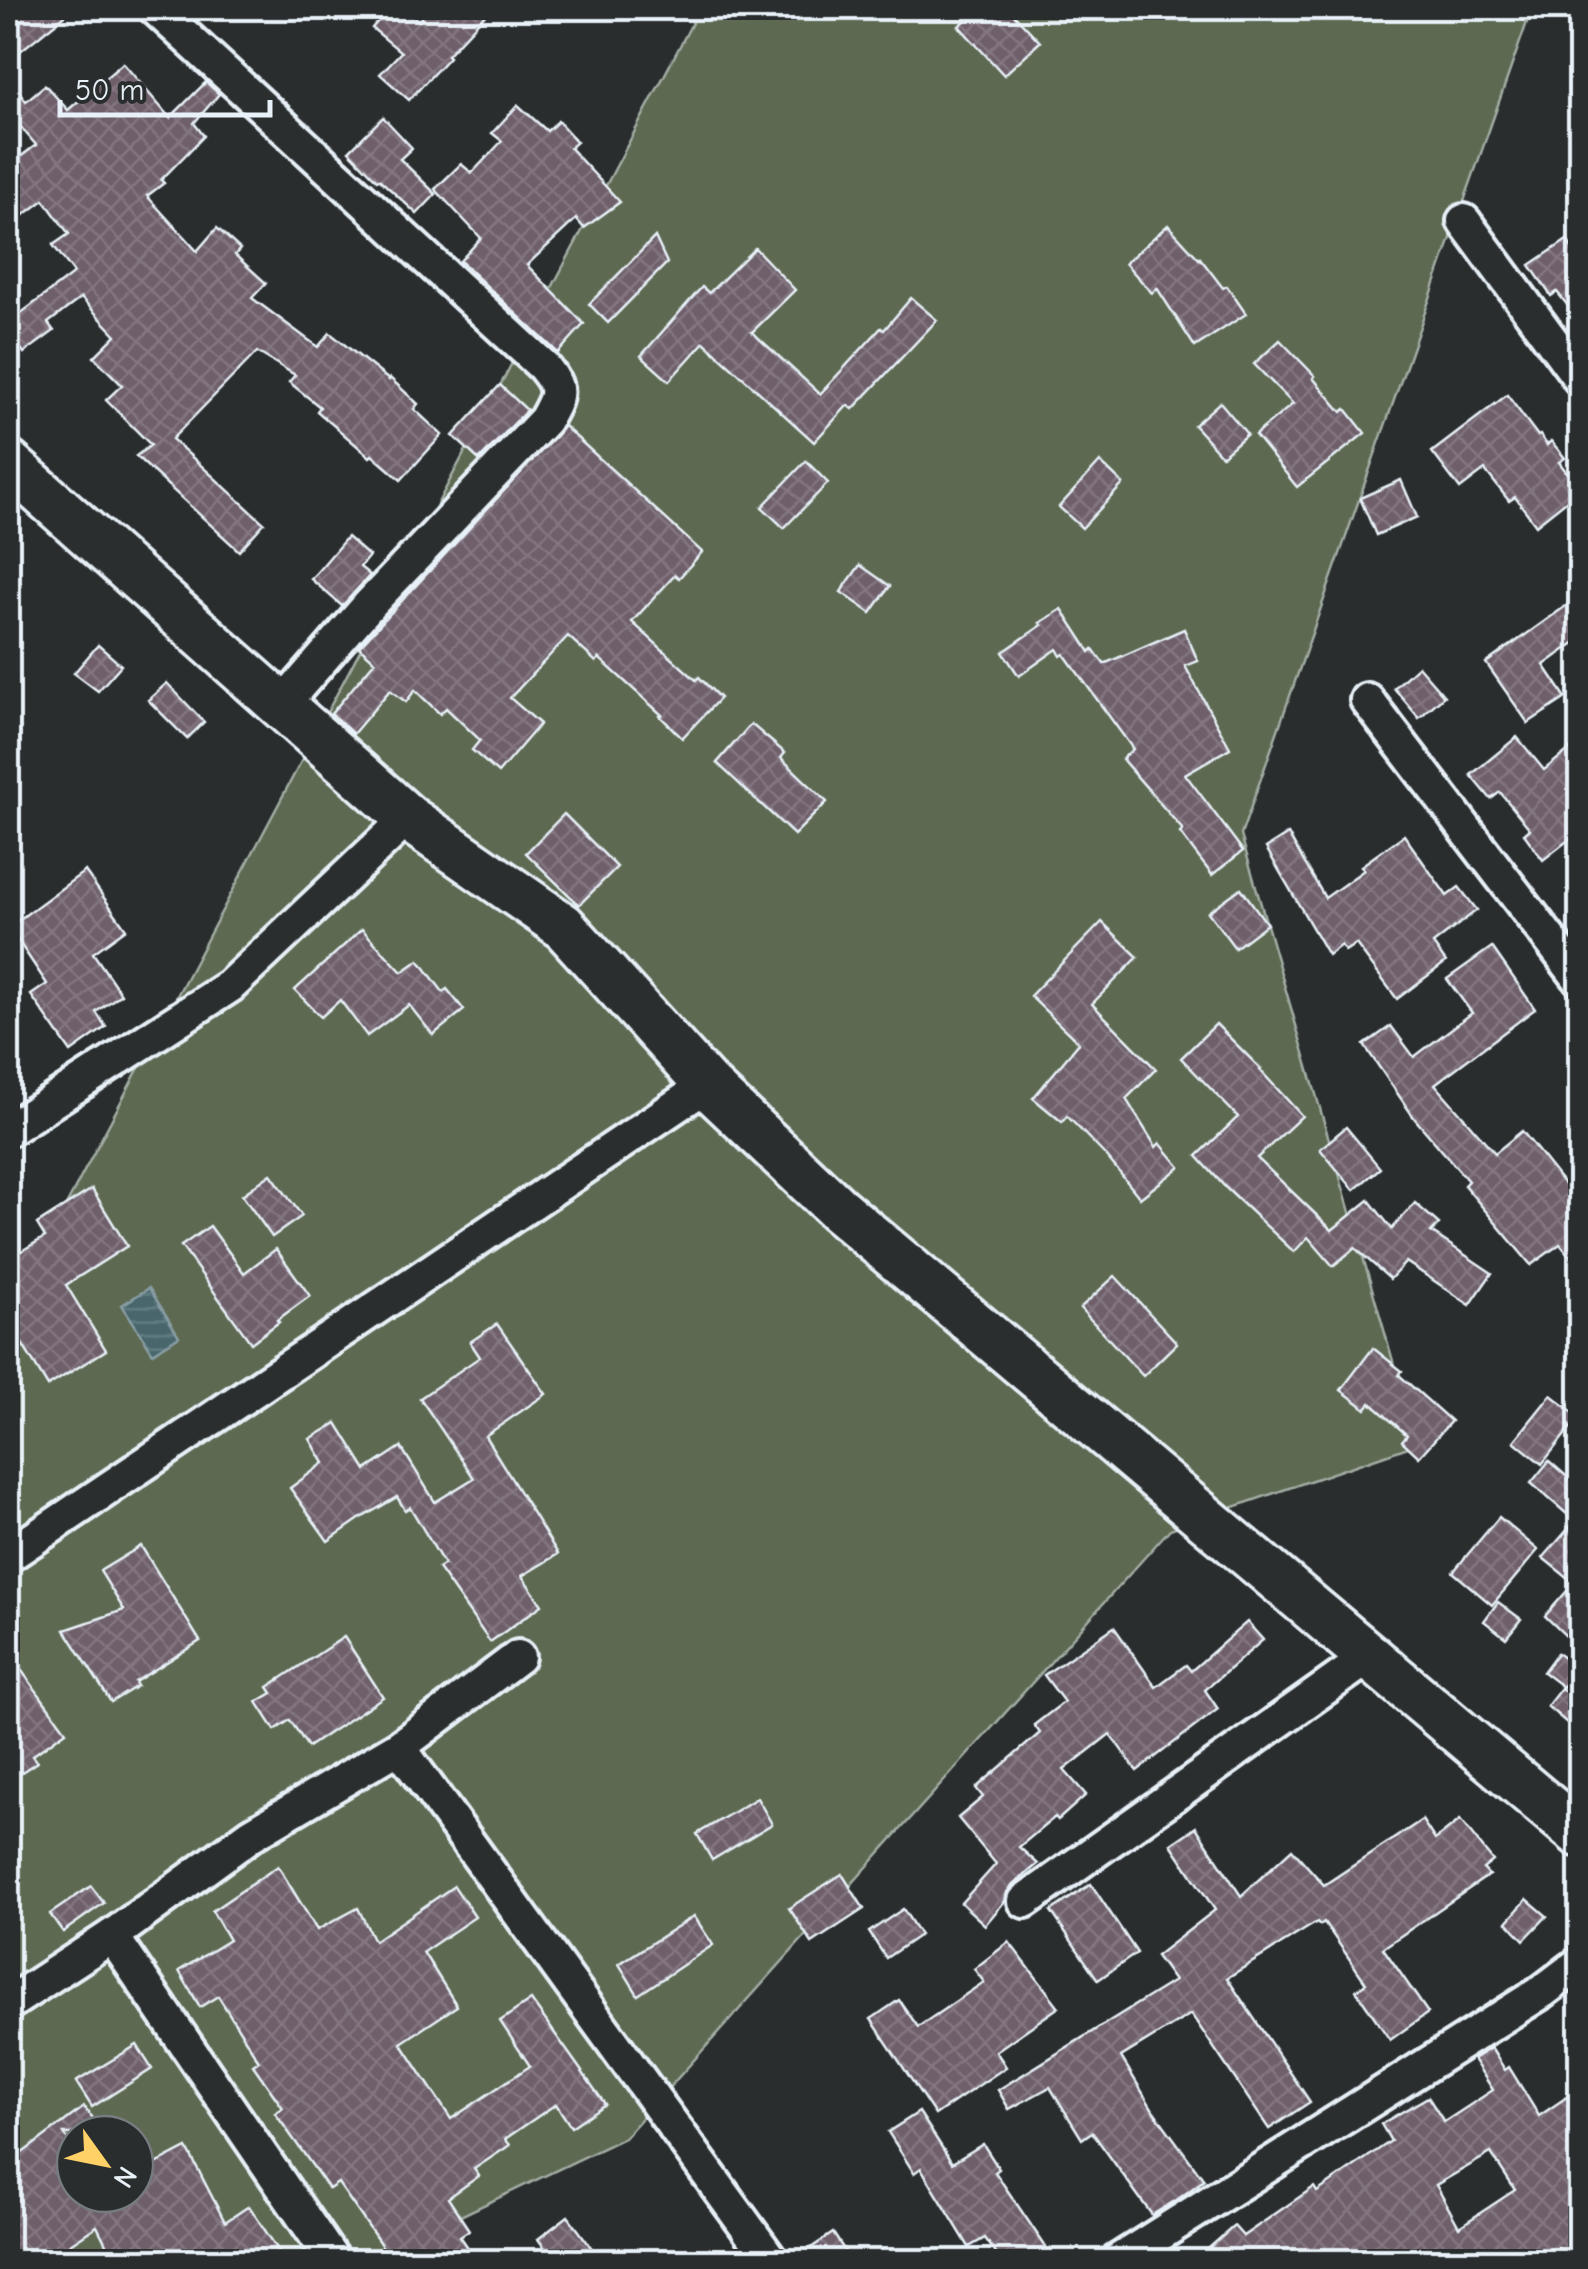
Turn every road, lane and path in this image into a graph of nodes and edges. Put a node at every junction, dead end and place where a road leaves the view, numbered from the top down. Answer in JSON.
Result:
{"nodes":[{"id":1,"x":156,"y":8,"type":"edge"},
{"id":2,"x":1464,"y":221,"type":"dead end"},
{"id":3,"x":1580,"y":379,"type":"edge"},
{"id":4,"x":8,"y":463,"type":"edge"},
{"id":5,"x":1367,"y":700,"type":"dead end"},
{"id":6,"x":282,"y":705,"type":"junction"},
{"id":7,"x":408,"y":818,"type":"junction"},
{"id":8,"x":1580,"y":979,"type":"edge"},
{"id":9,"x":708,"y":1085,"type":"junction"},
{"id":10,"x":8,"y":1130,"type":"edge"},
{"id":11,"x":8,"y":1556,"type":"edge"},
{"id":12,"x":518,"y":1656,"type":"dead end"},
{"id":13,"x":1369,"y":1657,"type":"junction"},
{"id":14,"x":399,"y":1747,"type":"junction"},
{"id":15,"x":1580,"y":1834,"type":"edge"},
{"id":16,"x":1025,"y":1901,"type":"dead end"},
{"id":17,"x":112,"y":1936,"type":"junction"},
{"id":18,"x":1580,"y":1964,"type":"edge"},
{"id":19,"x":8,"y":2004,"type":"edge"},
{"id":20,"x":334,"y":2262,"type":"edge"},
{"id":21,"x":772,"y":2262,"type":"edge"},
{"id":22,"x":1116,"y":2262,"type":"edge"}],
"edges":[{"from":1,"to":6,"type":"street"},
{"from":2,"to":3,"type":"street"},
{"from":4,"to":6,"type":"street"},
{"from":5,"to":8,"type":"street"},
{"from":6,"to":7,"type":"street"},
{"from":7,"to":9,"type":"street"},
{"from":7,"to":10,"type":"street"},
{"from":9,"to":11,"type":"street"},
{"from":9,"to":13,"type":"street"},
{"from":12,"to":14,"type":"street"},
{"from":13,"to":15,"type":"street"},
{"from":13,"to":16,"type":"street"},
{"from":14,"to":17,"type":"street"},
{"from":14,"to":21,"type":"street"},
{"from":17,"to":19,"type":"street"},
{"from":17,"to":20,"type":"street"},
{"from":18,"to":22,"type":"street"}]}
